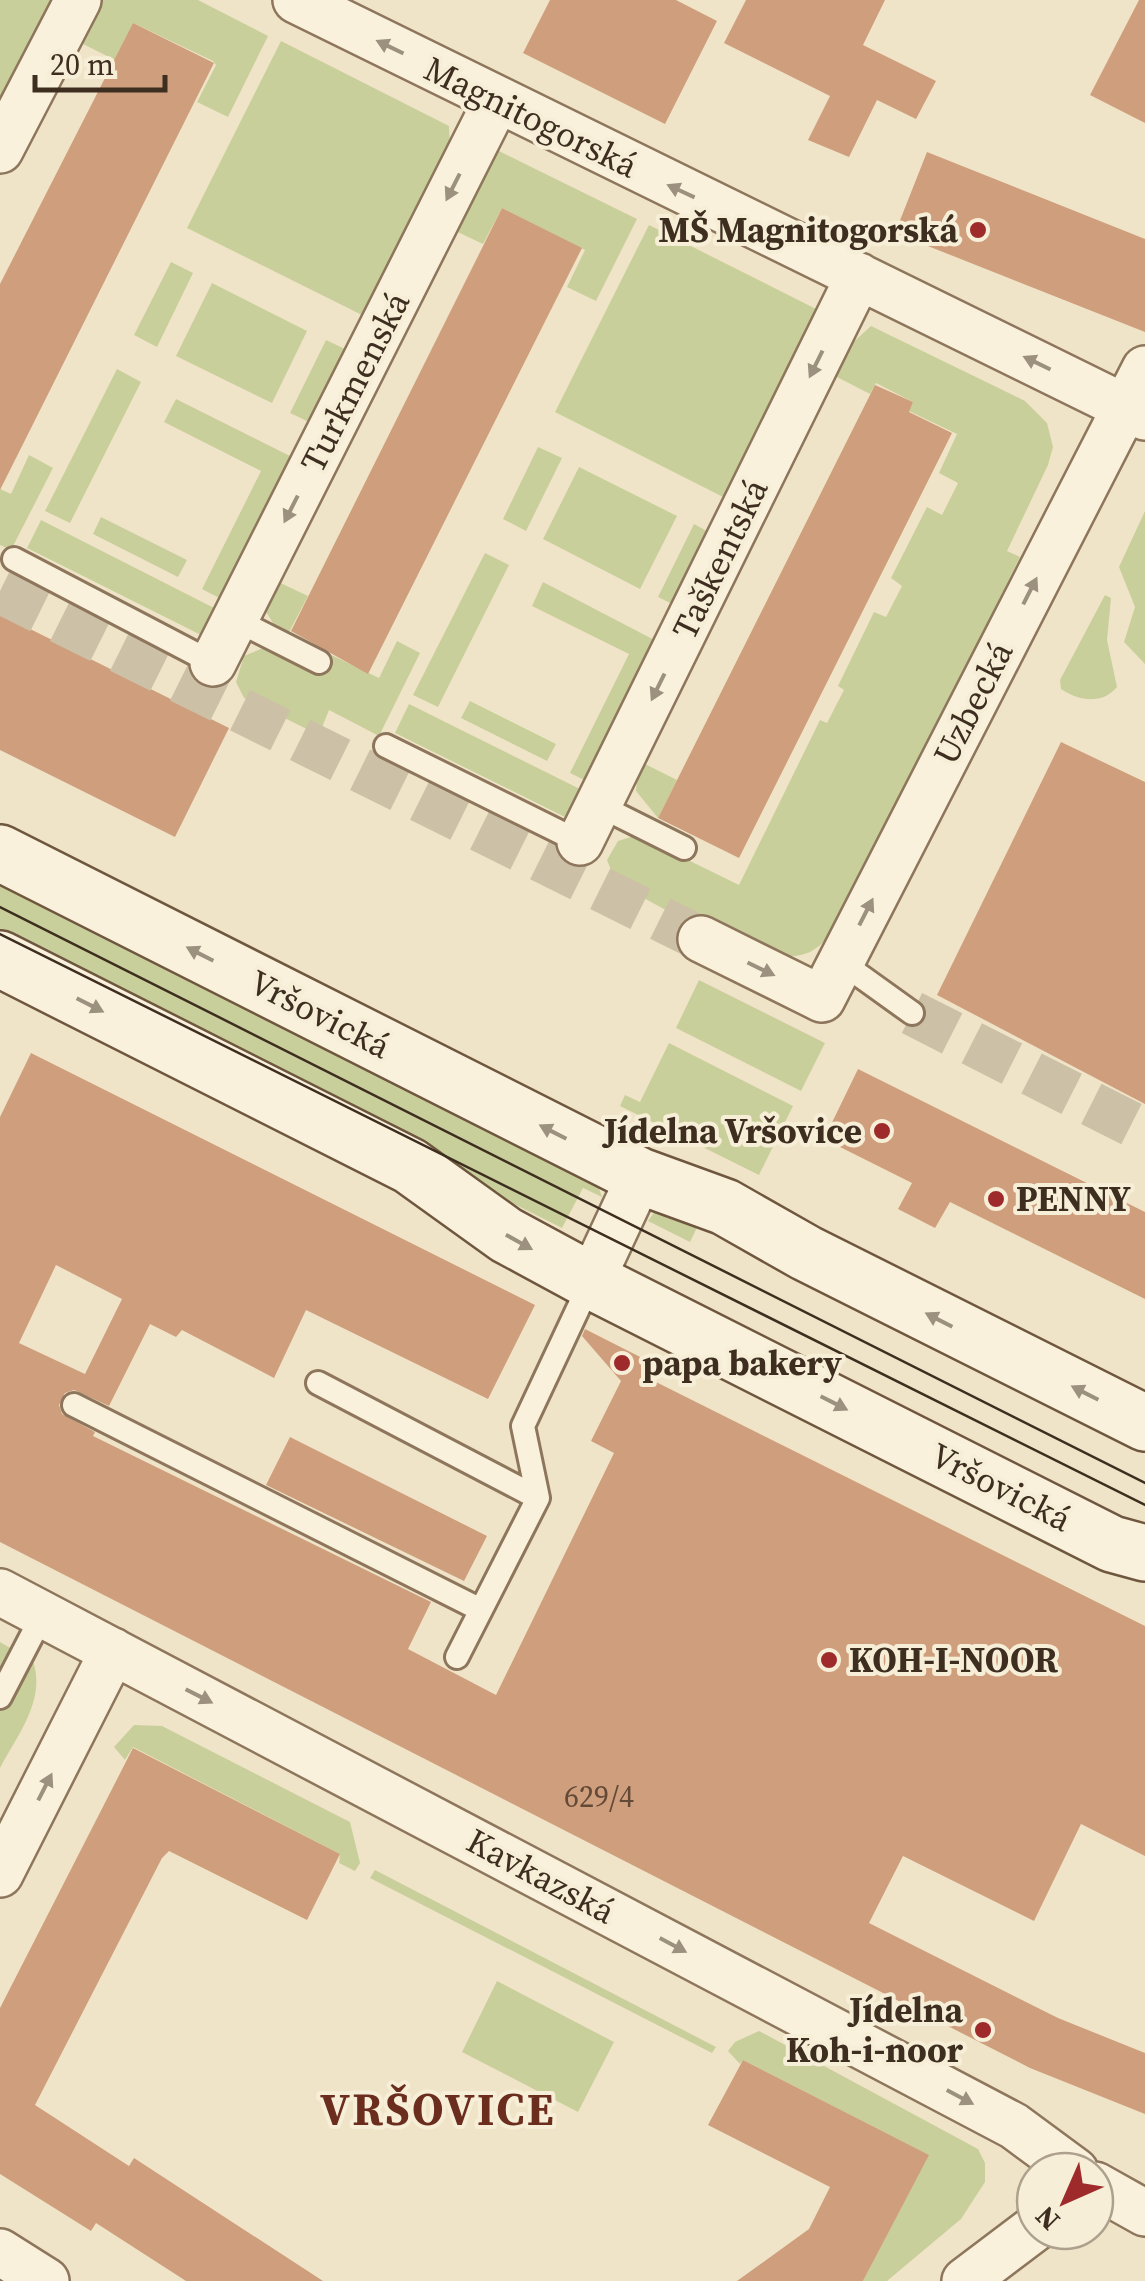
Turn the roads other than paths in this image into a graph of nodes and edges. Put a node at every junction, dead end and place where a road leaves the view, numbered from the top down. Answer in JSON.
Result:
{"nodes":[{"id":1,"x":78,"y":0,"type":"edge"},
{"id":2,"x":296,"y":0,"type":"edge"},
{"id":3,"x":497,"y":100,"type":"junction"},
{"id":4,"x":0,"y":150,"type":"edge"},
{"id":5,"x":859,"y":276,"type":"junction"},
{"id":6,"x":1138,"y":397,"type":"edge"},
{"id":7,"x":14,"y":559,"type":"dead end"},
{"id":8,"x":236,"y":620,"type":"junction"},
{"id":9,"x":319,"y":662,"type":"dead end"},
{"id":10,"x":213,"y":663,"type":"joint"},
{"id":11,"x":386,"y":746,"type":"dead end"},
{"id":12,"x":590,"y":824,"type":"junction"},
{"id":13,"x":684,"y":848,"type":"dead end"},
{"id":14,"x":0,"y":853,"type":"edge"},
{"id":15,"x":701,"y":938,"type":"tunnel mouth"},
{"id":16,"x":1,"y":963,"type":"edge"},
{"id":17,"x":831,"y":980,"type":"junction"},
{"id":18,"x":912,"y":1012,"type":"tunnel mouth"},
{"id":19,"x":640,"y":1176,"type":"junction"},
{"id":20,"x":591,"y":1281,"type":"junction"},
{"id":21,"x":318,"y":1384,"type":"dead end"},
{"id":22,"x":74,"y":1405,"type":"dead end"},
{"id":23,"x":1145,"y":1423,"type":"edge"},
{"id":24,"x":538,"y":1498,"type":"junction"},
{"id":25,"x":1145,"y":1554,"type":"edge"},
{"id":26,"x":0,"y":1592,"type":"edge"},
{"id":27,"x":480,"y":1610,"type":"junction"},
{"id":28,"x":43,"y":1614,"type":"junction"},
{"id":29,"x":113,"y":1651,"type":"junction"},
{"id":30,"x":457,"y":1656,"type":"dead end"},
{"id":31,"x":0,"y":1697,"type":"edge"},
{"id":32,"x":0,"y":1874,"type":"edge"},
{"id":33,"x":1048,"y":2151,"type":"edge"},
{"id":34,"x":1015,"y":2243,"type":"edge"},
{"id":35,"x":0,"y":2252,"type":"edge"},
{"id":36,"x":46,"y":2281,"type":"edge"},
{"id":37,"x":965,"y":2281,"type":"edge"}],
"edges":[{"from":1,"to":4,"type":"street"},
{"from":3,"to":2,"type":"street","name":"Magnitogorská","one_way":true},
{"from":5,"to":3,"type":"street","name":"Magnitogorská","one_way":true},
{"from":3,"to":8,"type":"street","name":"Turkmenská","one_way":true},
{"from":6,"to":5,"type":"street","name":"Magnitogorská","one_way":true},
{"from":5,"to":12,"type":"street","name":"Taškentská","one_way":true},
{"from":17,"to":6,"type":"street","name":"Uzbecká","one_way":true},
{"from":7,"to":10,"type":"lane"},
{"from":8,"to":9,"type":"lane"},
{"from":8,"to":10,"type":"street","name":"Turkmenská"},
{"from":11,"to":12,"type":"lane"},
{"from":12,"to":13,"type":"lane"},
{"from":19,"to":14,"type":"main road","name":"Vršovická","one_way":true},
{"from":15,"to":17,"type":"street","one_way":true},
{"from":16,"to":20,"type":"main road","name":"Vršovická","one_way":true},
{"from":17,"to":18,"type":"lane"},
{"from":19,"to":20,"type":"street"},
{"from":23,"to":19,"type":"main road","name":"Vršovická","one_way":true},
{"from":20,"to":24,"type":"lane"},
{"from":20,"to":25,"type":"main road","name":"Vršovická","one_way":true},
{"from":21,"to":24,"type":"lane"},
{"from":22,"to":27,"type":"lane"},
{"from":24,"to":27,"type":"lane"},
{"from":26,"to":28,"type":"street","name":"Kavkazská"},
{"from":27,"to":30,"type":"lane"},
{"from":28,"to":29,"type":"street","name":"Kavkazská"},
{"from":28,"to":31,"type":"lane"},
{"from":32,"to":29,"type":"street","one_way":true},
{"from":29,"to":33,"type":"street","name":"Kavkazská","one_way":true},
{"from":34,"to":37,"type":"street"},
{"from":35,"to":36,"type":"street"}]}
